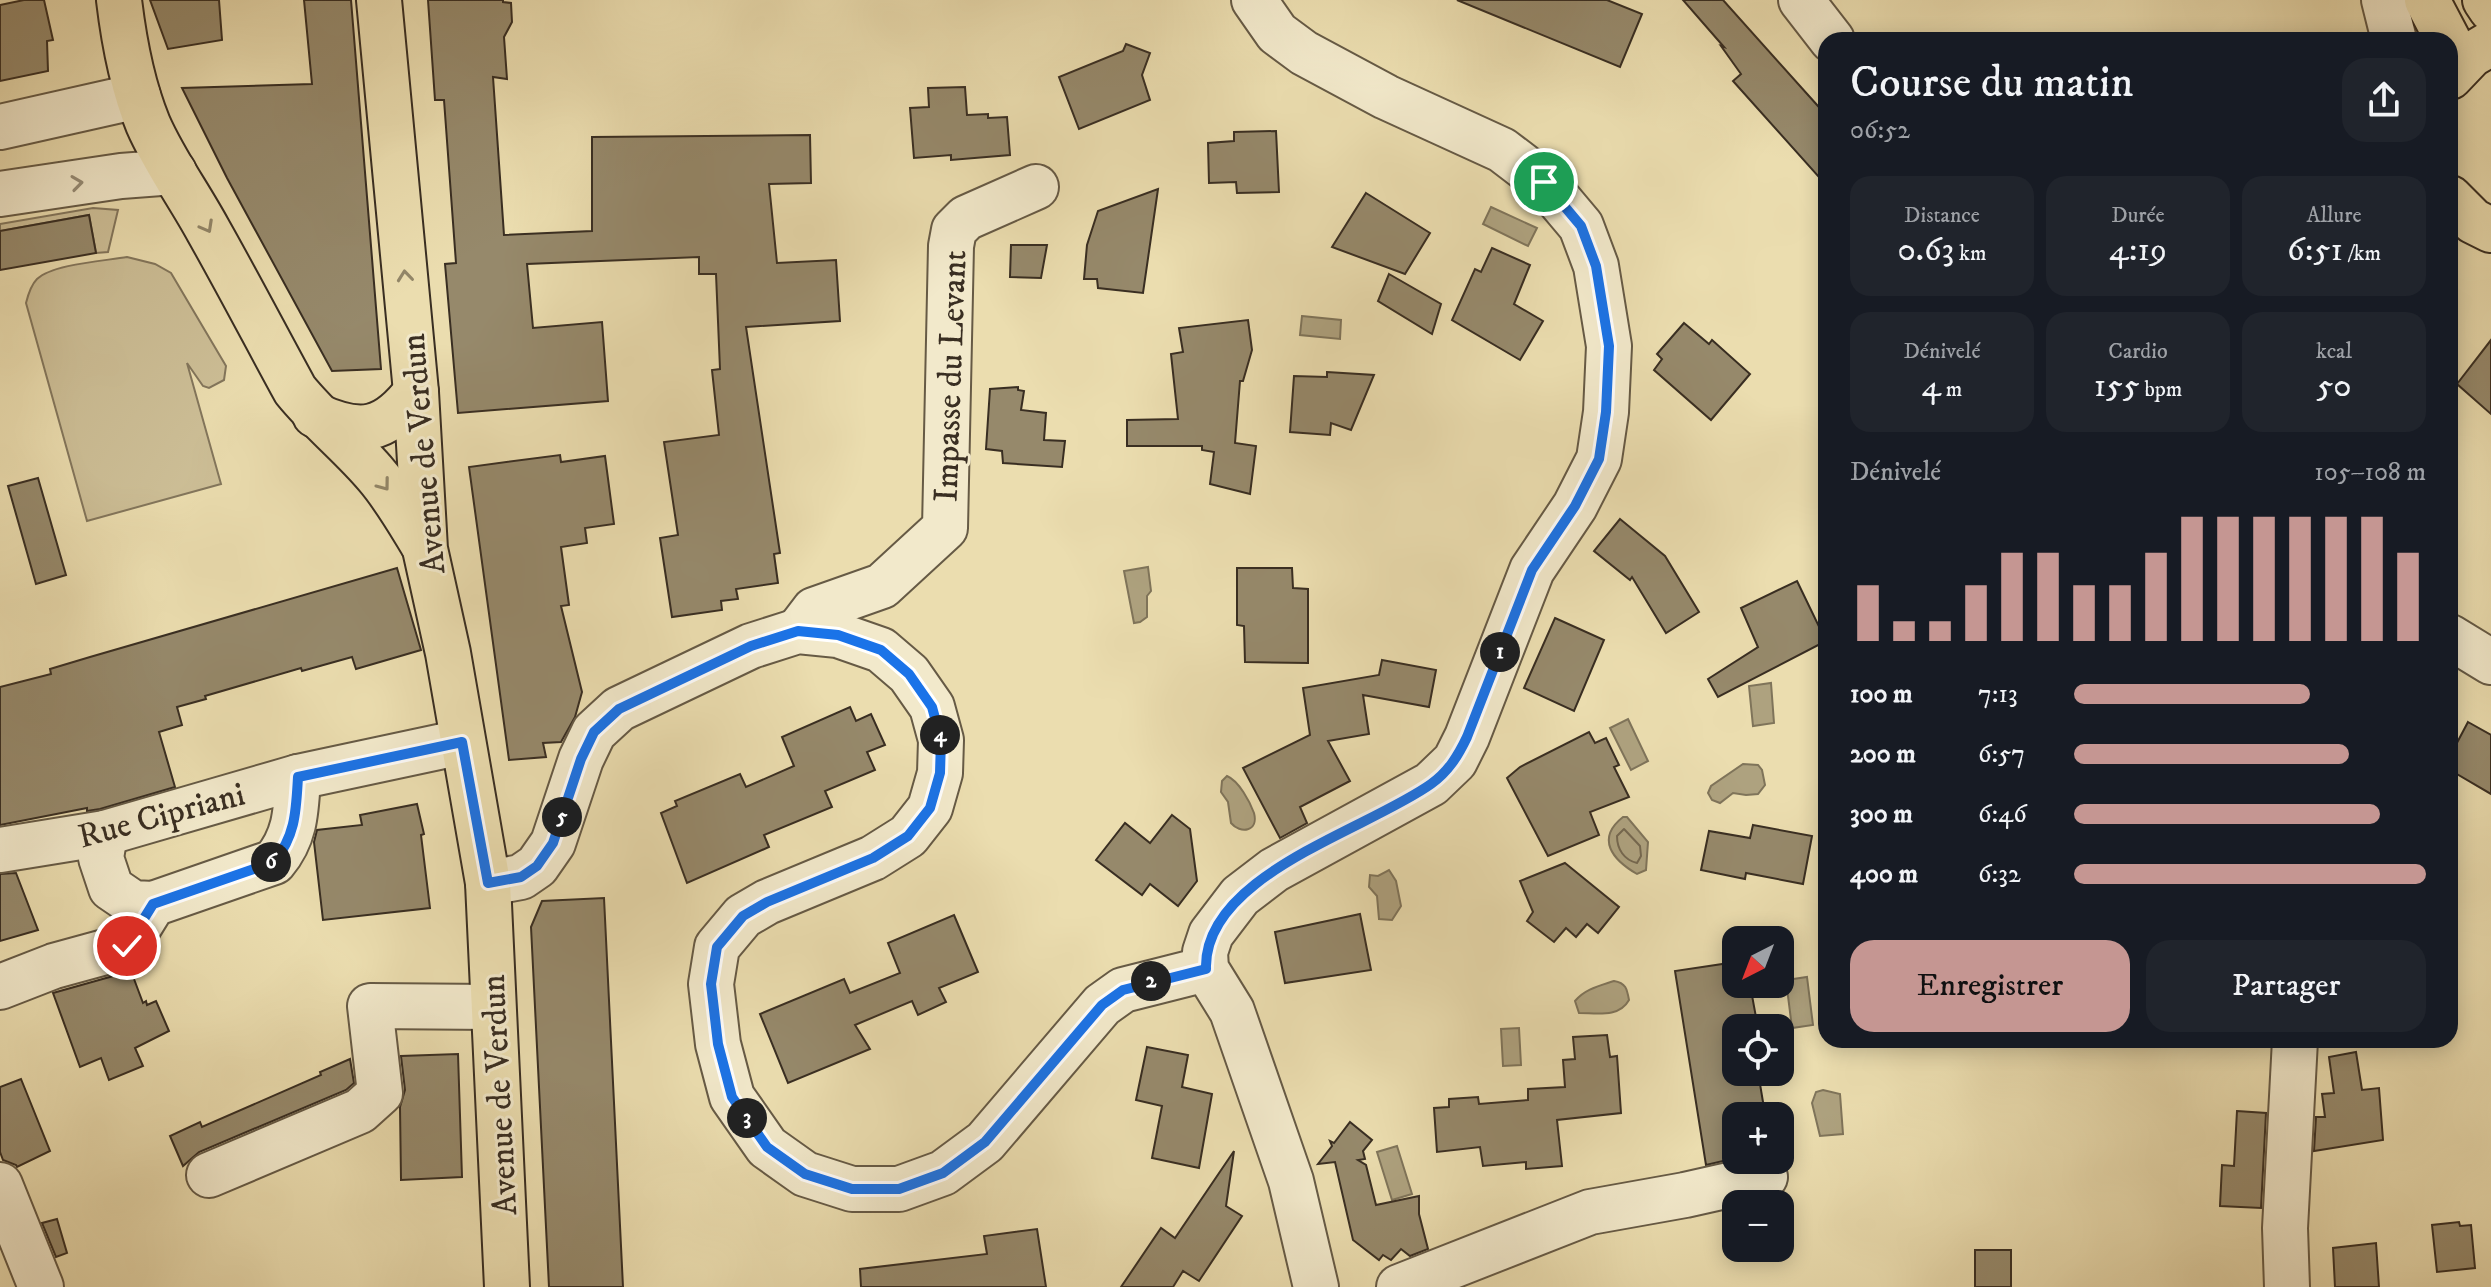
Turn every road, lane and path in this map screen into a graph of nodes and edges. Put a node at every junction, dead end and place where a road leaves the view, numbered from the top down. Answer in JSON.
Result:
{"nodes":[{"id":1,"x":119,"y":0,"type":"edge"},
{"id":2,"x":379,"y":0,"type":"edge"},
{"id":3,"x":1254,"y":0,"type":"edge"},
{"id":4,"x":1801,"y":0,"type":"edge"},
{"id":5,"x":2384,"y":0,"type":"edge"},
{"id":6,"x":2427,"y":0,"type":"edge"},
{"id":7,"x":2485,"y":0,"type":"edge"},
{"id":8,"x":2491,"y":9,"type":"edge"},
{"id":9,"x":1826,"y":32,"type":"edge"},
{"id":10,"x":2392,"y":32,"type":"edge"},
{"id":11,"x":2439,"y":32,"type":"edge"},
{"id":12,"x":2491,"y":43,"type":"edge"},
{"id":13,"x":2458,"y":57,"type":"edge"},
{"id":14,"x":138,"y":96,"type":"junction"},
{"id":15,"x":0,"y":127,"type":"edge"},
{"id":16,"x":174,"y":172,"type":"junction"},
{"id":17,"x":1036,"y":187,"type":"dead end"},
{"id":18,"x":0,"y":194,"type":"edge"},
{"id":19,"x":416,"y":392,"type":"junction"},
{"id":20,"x":315,"y":415,"type":"junction"},
{"id":21,"x":425,"y":549,"type":"junction"},
{"id":22,"x":798,"y":631,"type":"junction"},
{"id":23,"x":2458,"y":642,"type":"edge"},
{"id":24,"x":2491,"y":662,"type":"edge"},
{"id":25,"x":462,"y":742,"type":"junction"},
{"id":26,"x":298,"y":777,"type":"junction"},
{"id":27,"x":105,"y":833,"type":"junction"},
{"id":28,"x":0,"y":850,"type":"edge"},
{"id":29,"x":488,"y":883,"type":"junction"},
{"id":30,"x":153,"y":904,"type":"junction"},
{"id":31,"x":1206,"y":969,"type":"junction"},
{"id":32,"x":0,"y":987,"type":"edge"},
{"id":33,"x":493,"y":1007,"type":"junction"},
{"id":34,"x":2295,"y":1048,"type":"edge"},
{"id":35,"x":209,"y":1175,"type":"dead end"},
{"id":36,"x":1765,"y":1177,"type":"dead end"},
{"id":37,"x":0,"y":1185,"type":"edge"},
{"id":38,"x":2285,"y":1228,"type":"junction"},
{"id":39,"x":1312,"y":1286,"type":"edge"},
{"id":40,"x":41,"y":1287,"type":"edge"},
{"id":41,"x":507,"y":1287,"type":"edge"},
{"id":42,"x":1399,"y":1287,"type":"edge"},
{"id":43,"x":2259,"y":1287,"type":"edge"},
{"id":44,"x":2287,"y":1287,"type":"edge"}],
"edges":[{"from":1,"to":14,"type":"main road"},
{"from":19,"to":2,"type":"main road","name":"Avenue de Verdun","one_way":true},
{"from":3,"to":31,"type":"street"},
{"from":4,"to":9,"type":"street"},
{"from":5,"to":10,"type":"street"},
{"from":6,"to":11,"type":"main road"},
{"from":7,"to":8,"type":"main road"},
{"from":12,"to":13,"type":"main road"},
{"from":14,"to":15,"type":"street"},
{"from":14,"to":16,"type":"main road"},
{"from":18,"to":16,"type":"street","one_way":true},
{"from":16,"to":20,"type":"main road","one_way":true},
{"from":17,"to":22,"type":"street","name":"Impasse du Levant"},
{"from":19,"to":20,"type":"main road"},
{"from":19,"to":21,"type":"main road","name":"Avenue de Verdun"},
{"from":20,"to":21,"type":"main road","one_way":true},
{"from":21,"to":25,"type":"main road","name":"Avenue de Verdun"},
{"from":22,"to":29,"type":"street"},
{"from":22,"to":31,"type":"street"},
{"from":23,"to":24,"type":"street"},
{"from":25,"to":26,"type":"street","name":"Rue Cipriani"},
{"from":25,"to":29,"type":"main road","name":"Avenue de Verdun"},
{"from":26,"to":27,"type":"street","name":"Rue Cipriani"},
{"from":26,"to":30,"type":"street"},
{"from":27,"to":28,"type":"street","name":"Rue Cipriani"},
{"from":27,"to":30,"type":"street"},
{"from":29,"to":33,"type":"main road","name":"Avenue de Verdun"},
{"from":30,"to":32,"type":"street"},
{"from":31,"to":39,"type":"street"},
{"from":33,"to":35,"type":"street"},
{"from":33,"to":41,"type":"main road","name":"Avenue de Verdun"},
{"from":34,"to":38,"type":"street"},
{"from":36,"to":42,"type":"street"},
{"from":37,"to":40,"type":"street"},
{"from":38,"to":43,"type":"street"},
{"from":38,"to":44,"type":"street"}]}
